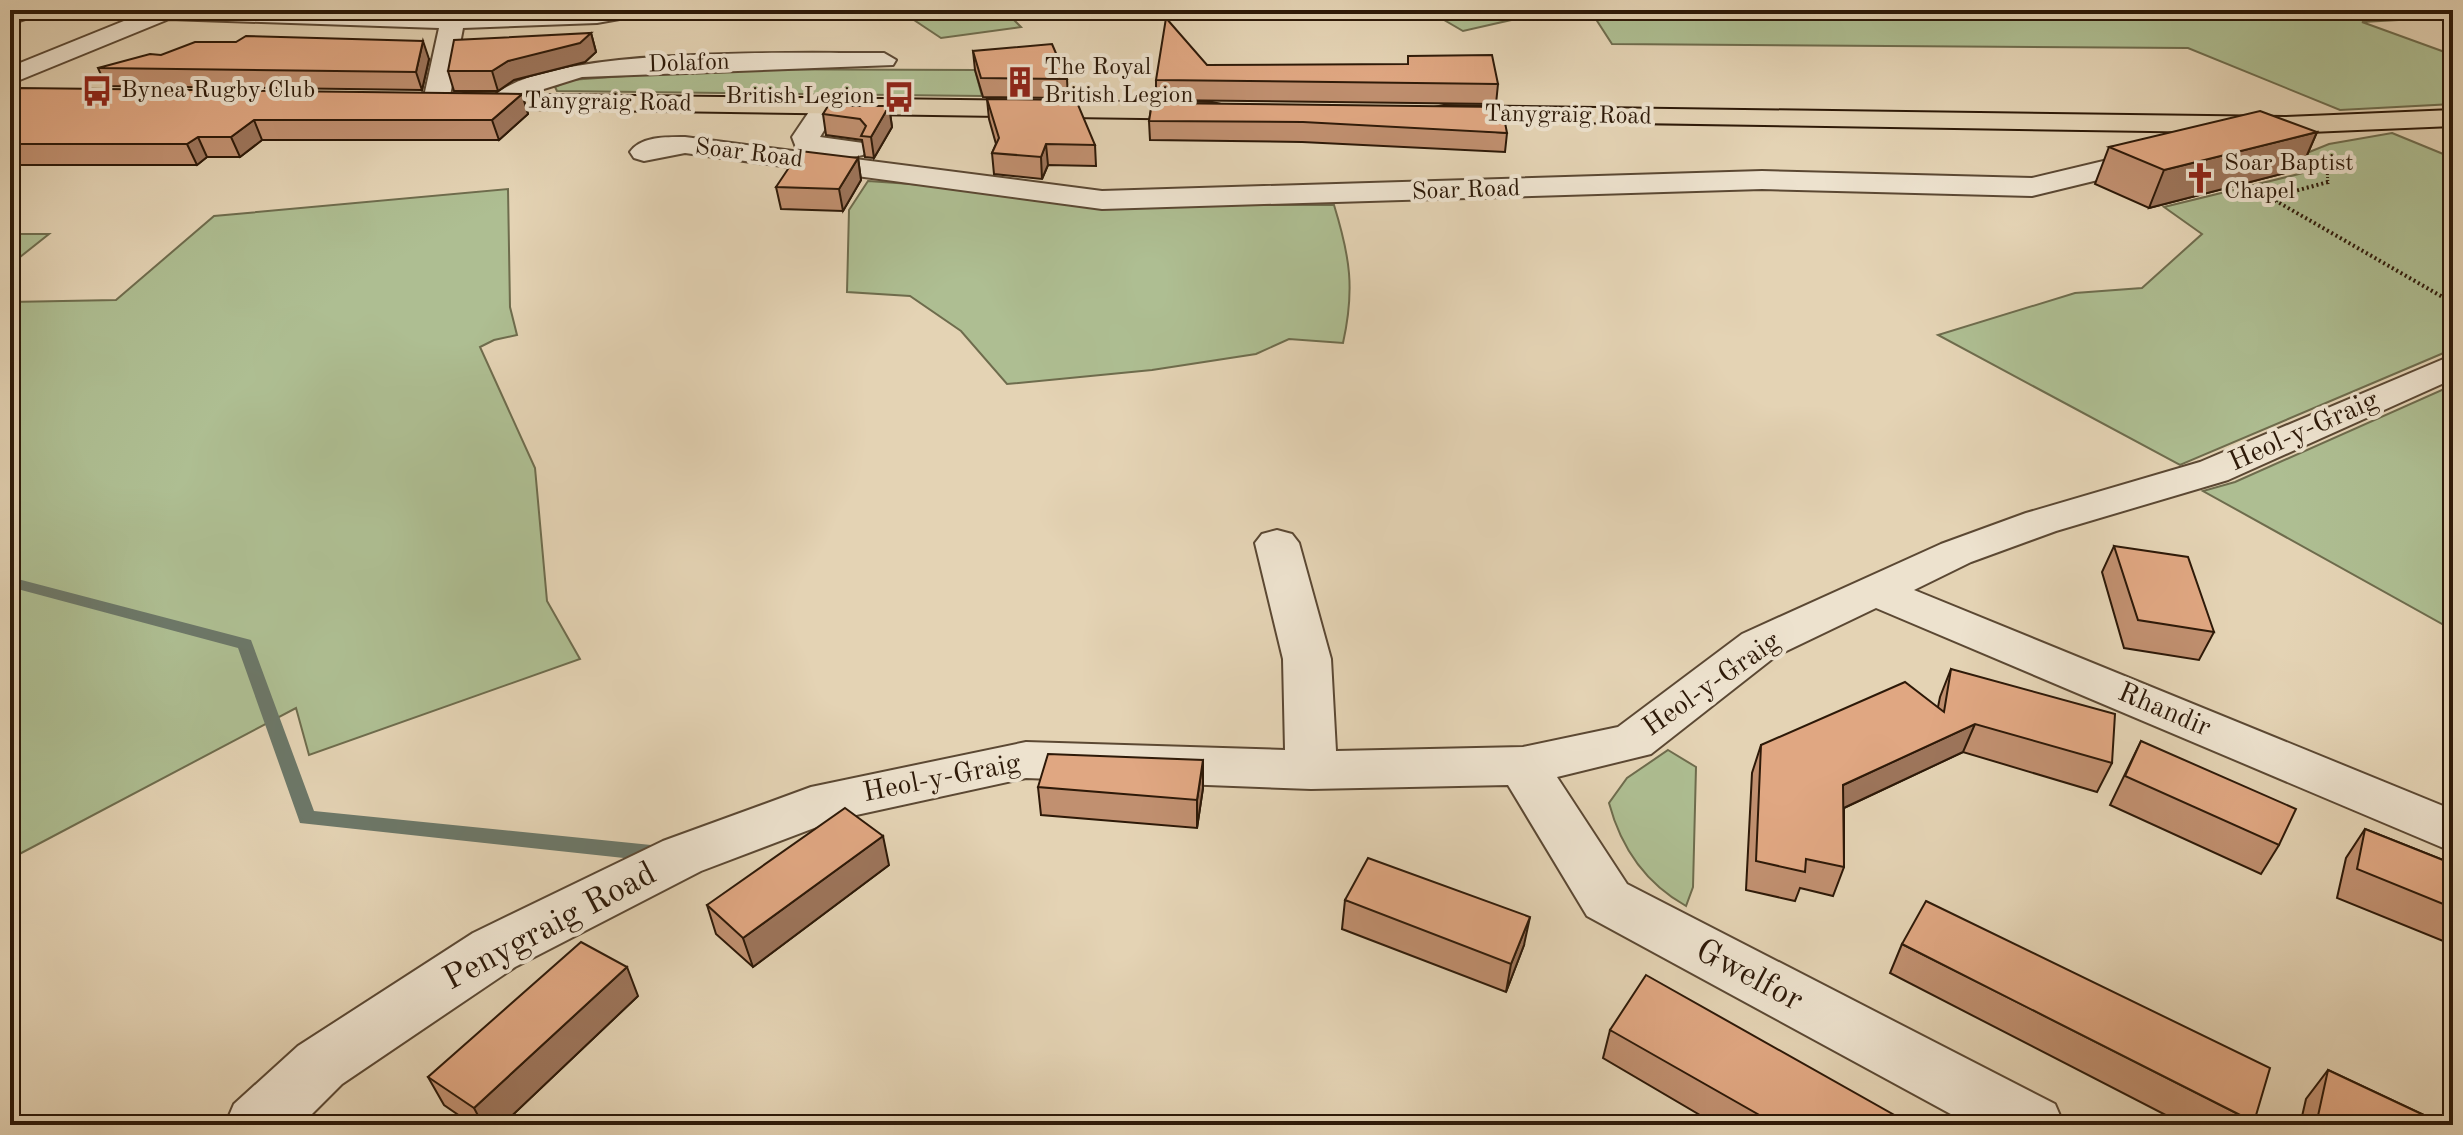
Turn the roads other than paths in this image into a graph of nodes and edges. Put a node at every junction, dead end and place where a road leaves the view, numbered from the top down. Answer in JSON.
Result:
{"nodes":[{"id":1,"x":29,"y":10,"type":"edge"},
{"id":2,"x":634,"y":10,"type":"edge"},
{"id":3,"x":158,"y":11,"type":"edge"},
{"id":4,"x":10,"y":17,"type":"edge"},
{"id":5,"x":452,"y":21,"type":"junction"},
{"id":6,"x":884,"y":60,"type":"dead end"},
{"id":7,"x":15,"y":89,"type":"edge"},
{"id":8,"x":404,"y":101,"type":"edge"},
{"id":9,"x":436,"y":101,"type":"junction"},
{"id":10,"x":502,"y":102,"type":"junction"},
{"id":11,"x":826,"y":106,"type":"junction"},
{"id":12,"x":1238,"y":112,"type":"edge"},
{"id":13,"x":1412,"y":114,"type":"edge"},
{"id":14,"x":2453,"y":118,"type":"edge"},
{"id":15,"x":2285,"y":125,"type":"junction"},
{"id":16,"x":856,"y":149,"type":"dead end"},
{"id":17,"x":644,"y":152,"type":"dead end"},
{"id":18,"x":2453,"y":366,"type":"edge"},
{"id":19,"x":1277,"y":543,"type":"dead end"},
{"id":20,"x":1876,"y":591,"type":"junction"},
{"id":21,"x":1523,"y":766,"type":"junction"},
{"id":22,"x":1311,"y":770,"type":"junction"},
{"id":23,"x":830,"y":801,"type":"joint"},
{"id":24,"x":2453,"y":832,"type":"edge"},
{"id":25,"x":257,"y":1125,"type":"edge"},
{"id":26,"x":2032,"y":1125,"type":"edge"}],
"edges":[{"from":1,"to":4,"type":"street"},
{"from":2,"to":5,"type":"street"},
{"from":3,"to":5,"type":"street"},
{"from":3,"to":7,"type":"street"},
{"from":5,"to":9,"type":"street"},
{"from":6,"to":10,"type":"street","name":"Dolafon"},
{"from":8,"to":9,"type":"main road","name":"Tanygraig Road"},
{"from":9,"to":10,"type":"main road","name":"Tanygraig Road"},
{"from":10,"to":11,"type":"main road","name":"Tanygraig Road"},
{"from":11,"to":12,"type":"main road","name":"Tanygraig Road"},
{"from":11,"to":16,"type":"street"},
{"from":13,"to":15,"type":"main road","name":"Tanygraig Road"},
{"from":14,"to":15,"type":"main road","name":"Tanygraig Road"},
{"from":15,"to":17,"type":"street","name":"Soar Road"},
{"from":18,"to":20,"type":"street","name":"Heol-y-Graig"},
{"from":19,"to":22,"type":"street"},
{"from":20,"to":21,"type":"street","name":"Heol-y-Graig"},
{"from":20,"to":24,"type":"street","name":"Rhandir"},
{"from":21,"to":22,"type":"street","name":"Heol-y-Graig"},
{"from":21,"to":26,"type":"street","name":"Gwelfor"},
{"from":22,"to":23,"type":"street","name":"Heol-y-Graig"},
{"from":23,"to":25,"type":"street","name":"Penygraig Road"}]}
